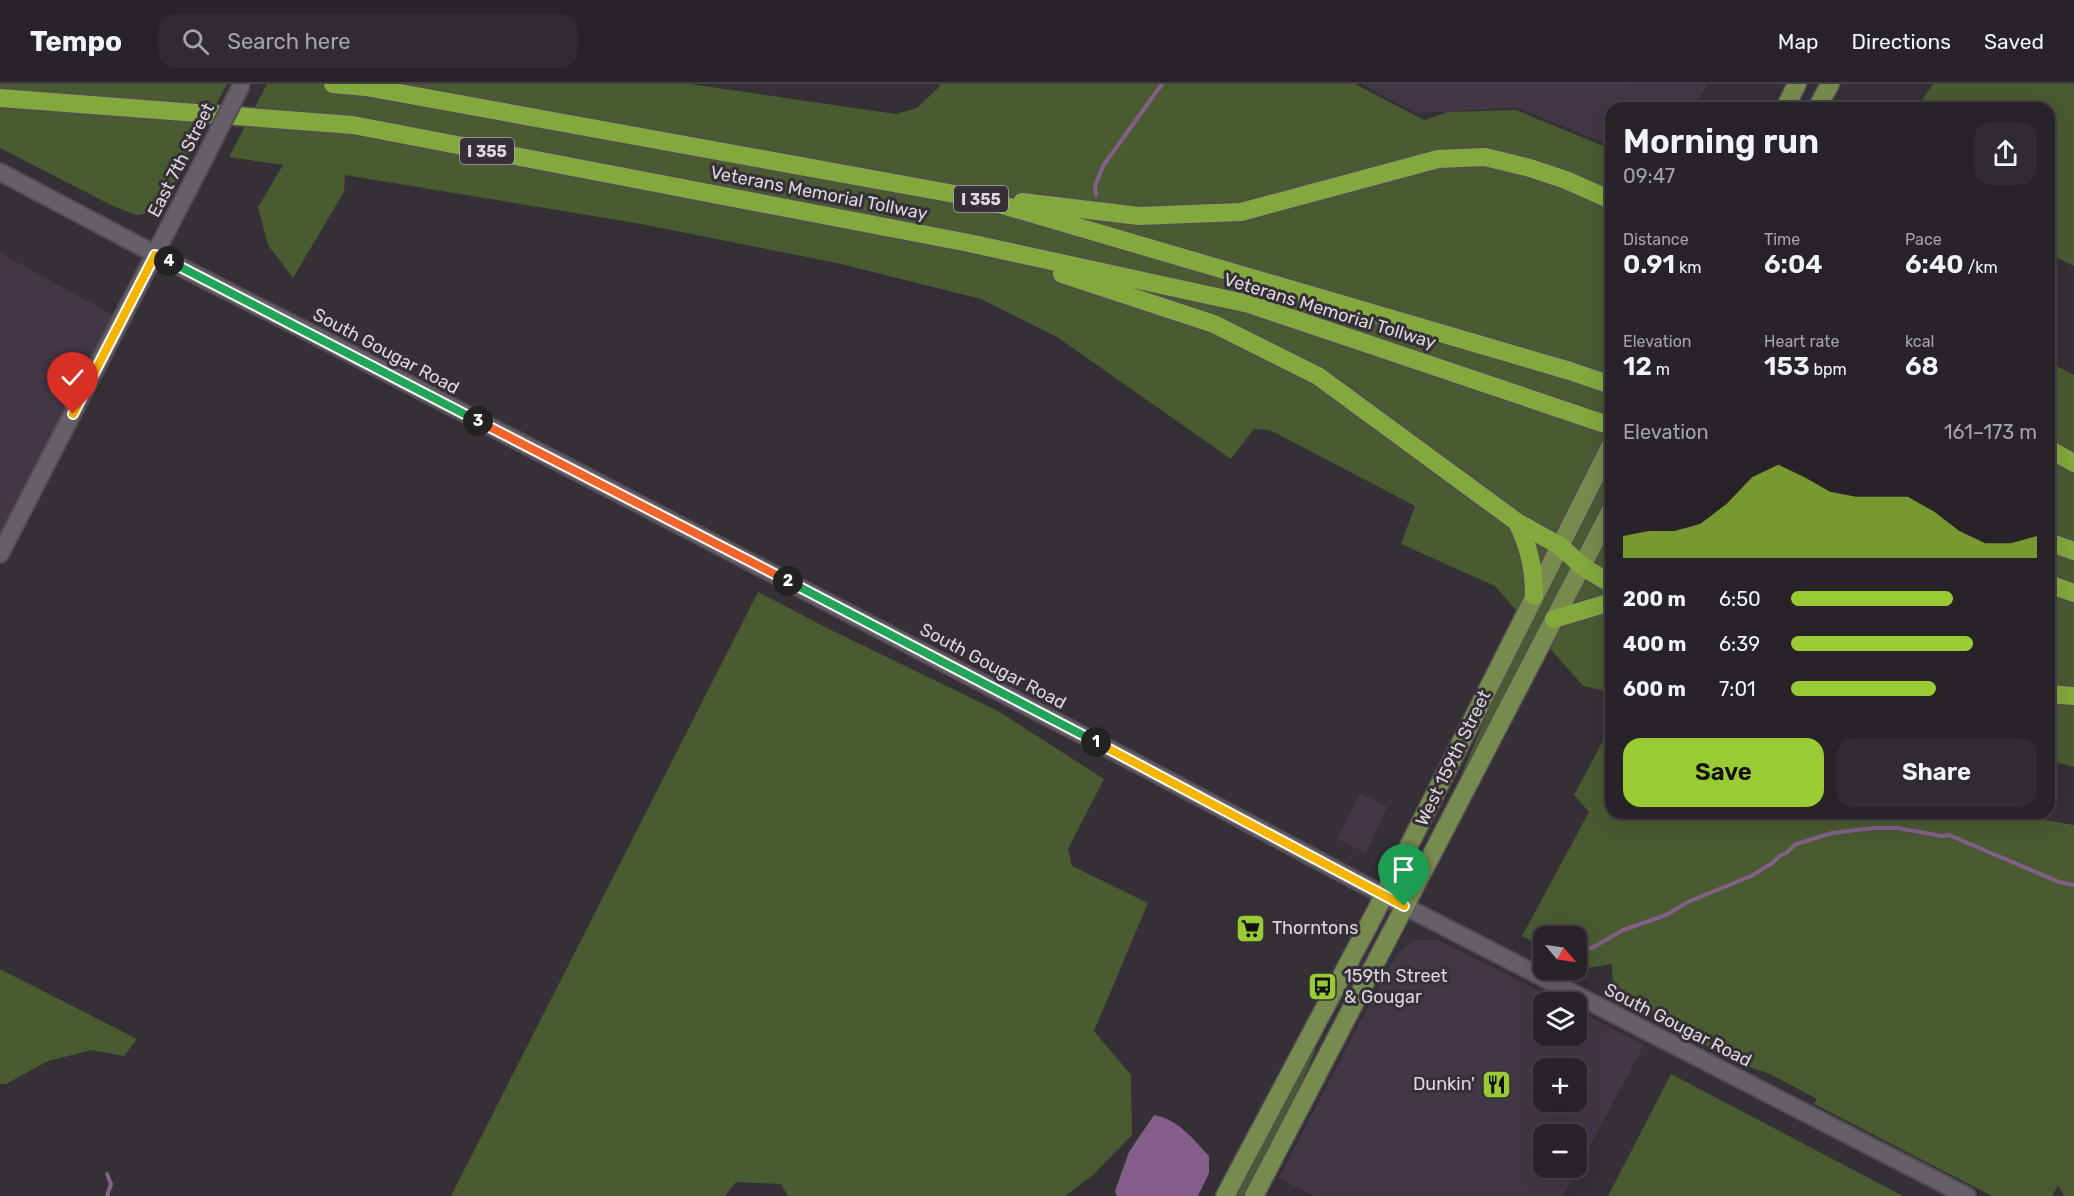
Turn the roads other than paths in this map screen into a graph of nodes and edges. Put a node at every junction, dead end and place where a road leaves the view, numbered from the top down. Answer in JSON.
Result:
{"nodes":[{"id":1,"x":242,"y":84,"type":"edge"},
{"id":2,"x":333,"y":84,"type":"edge"},
{"id":3,"x":1797,"y":84,"type":"edge"},
{"id":4,"x":1830,"y":84,"type":"edge"},
{"id":5,"x":0,"y":98,"type":"edge"},
{"id":6,"x":1788,"y":102,"type":"edge"},
{"id":7,"x":1821,"y":102,"type":"edge"},
{"id":8,"x":0,"y":172,"type":"edge"},
{"id":9,"x":956,"y":194,"type":"junction"},
{"id":10,"x":1605,"y":197,"type":"edge"},
{"id":11,"x":969,"y":243,"type":"junction"},
{"id":12,"x":155,"y":255,"type":"junction"},
{"id":13,"x":1605,"y":383,"type":"edge"},
{"id":14,"x":1605,"y":424,"type":"edge"},
{"id":15,"x":2055,"y":452,"type":"edge"},
{"id":16,"x":1605,"y":457,"type":"edge"},
{"id":17,"x":2074,"y":463,"type":"edge"},
{"id":18,"x":1517,"y":522,"type":"junction"},
{"id":19,"x":1605,"y":522,"type":"edge"},
{"id":20,"x":2055,"y":544,"type":"edge"},
{"id":21,"x":1560,"y":546,"type":"junction"},
{"id":22,"x":2074,"y":551,"type":"edge"},
{"id":23,"x":0,"y":554,"type":"edge"},
{"id":24,"x":1582,"y":566,"type":"junction"},
{"id":25,"x":1605,"y":580,"type":"edge"},
{"id":26,"x":2055,"y":586,"type":"edge"},
{"id":27,"x":2074,"y":593,"type":"edge"},
{"id":28,"x":1534,"y":596,"type":"junction"},
{"id":29,"x":1605,"y":604,"type":"edge"},
{"id":30,"x":1554,"y":619,"type":"junction"},
{"id":31,"x":2055,"y":694,"type":"edge"},
{"id":32,"x":2074,"y":696,"type":"edge"},
{"id":33,"x":1384,"y":895,"type":"junction"},
{"id":34,"x":1404,"y":906,"type":"junction"},
{"id":35,"x":1225,"y":1196,"type":"edge"},
{"id":36,"x":1254,"y":1196,"type":"edge"},
{"id":37,"x":1967,"y":1196,"type":"edge"}],
"edges":[{"from":1,"to":12,"type":"street","name":"East 7th Street","bridge":true},
{"from":2,"to":9,"type":"highway","name":"Veterans Memorial Tollway","number":"I 355"},
{"from":3,"to":6,"type":"main road"},
{"from":4,"to":7,"type":"main road"},
{"from":5,"to":11,"type":"highway","name":"Veterans Memorial Tollway","number":"I 355"},
{"from":8,"to":12,"type":"street","name":"South Gougar Road"},
{"from":9,"to":10,"type":"highway"},
{"from":9,"to":13,"type":"highway","name":"Veterans Memorial Tollway","number":"I 355"},
{"from":11,"to":14,"type":"highway","name":"Veterans Memorial Tollway","number":"I 355"},
{"from":11,"to":18,"type":"highway"},
{"from":12,"to":23,"type":"street","name":"East 7th Street"},
{"from":12,"to":33,"type":"street","name":"South Gougar Road"},
{"from":15,"to":17,"type":"highway"},
{"from":16,"to":21,"type":"main road","name":"West 159th Street"},
{"from":18,"to":21,"type":"highway"},
{"from":18,"to":28,"type":"highway"},
{"from":19,"to":24,"type":"main road","name":"West 159th Street"},
{"from":20,"to":22,"type":"highway"},
{"from":21,"to":24,"type":"highway"},
{"from":21,"to":28,"type":"main road","name":"West 159th Street"},
{"from":24,"to":25,"type":"highway"},
{"from":24,"to":30,"type":"main road","name":"West 159th Street"},
{"from":26,"to":27,"type":"highway"},
{"from":28,"to":33,"type":"main road","name":"West 159th Street"},
{"from":29,"to":30,"type":"highway"},
{"from":30,"to":34,"type":"main road","name":"West 159th Street"},
{"from":31,"to":32,"type":"highway"},
{"from":33,"to":34,"type":"street","name":"South Gougar Road"},
{"from":33,"to":35,"type":"main road","name":"West 159th Street"},
{"from":34,"to":36,"type":"main road","name":"West 159th Street"},
{"from":34,"to":37,"type":"street","name":"South Gougar Road"}]}
